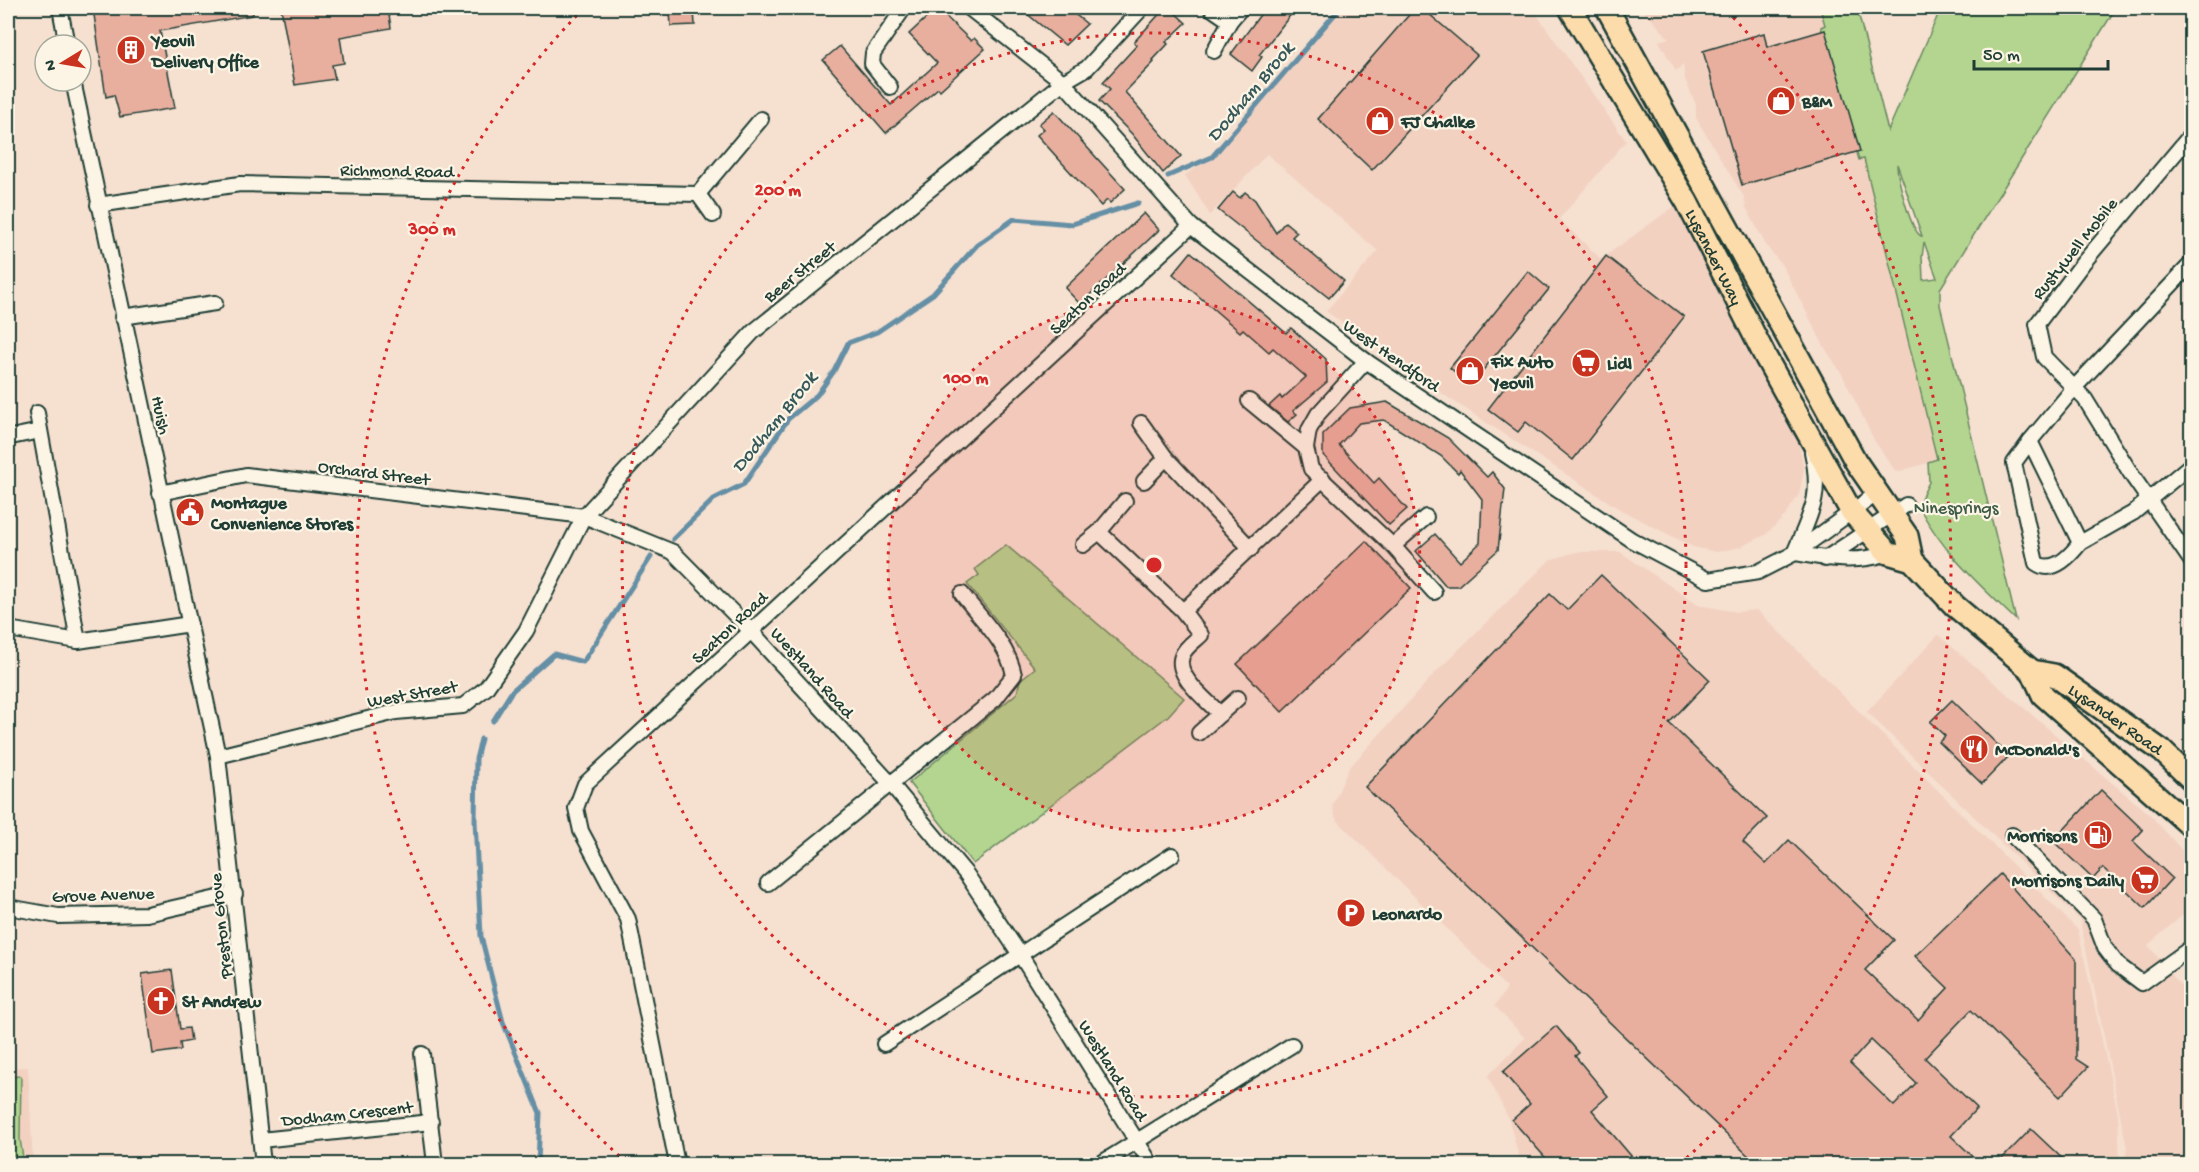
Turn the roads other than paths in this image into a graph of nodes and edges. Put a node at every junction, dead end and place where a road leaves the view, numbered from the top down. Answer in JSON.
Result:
{"nodes":[{"id":1,"x":60,"y":8,"type":"edge"},
{"id":2,"x":904,"y":8,"type":"edge"},
{"id":3,"x":969,"y":8,"type":"edge"},
{"id":4,"x":1142,"y":8,"type":"edge"},
{"id":5,"x":1212,"y":8,"type":"edge"},
{"id":6,"x":1241,"y":8,"type":"edge"},
{"id":7,"x":1570,"y":8,"type":"edge"},
{"id":8,"x":1607,"y":8,"type":"edge"},
{"id":9,"x":1230,"y":21,"type":"junction"},
{"id":10,"x":65,"y":33,"type":"edge"},
{"id":11,"x":1214,"y":51,"type":"dead end"},
{"id":12,"x":1063,"y":82,"type":"junction"},
{"id":13,"x":890,"y":87,"type":"dead end"},
{"id":14,"x":75,"y":93,"type":"edge"},
{"id":15,"x":761,"y":119,"type":"dead end"},
{"id":16,"x":2189,"y":137,"type":"dead end"},
{"id":17,"x":698,"y":194,"type":"junction"},
{"id":18,"x":98,"y":205,"type":"junction"},
{"id":19,"x":713,"y":215,"type":"dead end"},
{"id":20,"x":1191,"y":226,"type":"junction"},
{"id":21,"x":2192,"y":263,"type":"edge"},
{"id":22,"x":215,"y":303,"type":"dead end"},
{"id":23,"x":122,"y":317,"type":"junction"},
{"id":24,"x":1366,"y":361,"type":"junction"},
{"id":25,"x":2074,"y":388,"type":"junction"},
{"id":26,"x":1249,"y":401,"type":"dead end"},
{"id":27,"x":37,"y":413,"type":"dead end"},
{"id":28,"x":1141,"y":423,"type":"dead end"},
{"id":29,"x":40,"y":431,"type":"junction"},
{"id":30,"x":1808,"y":435,"type":"junction"},
{"id":31,"x":10,"y":437,"type":"dead end"},
{"id":32,"x":2030,"y":441,"type":"junction"},
{"id":33,"x":1306,"y":448,"type":"junction"},
{"id":34,"x":1166,"y":458,"type":"junction"},
{"id":35,"x":2192,"y":464,"type":"edge"},
{"id":36,"x":1323,"y":478,"type":"junction"},
{"id":37,"x":1144,"y":482,"type":"dead end"},
{"id":38,"x":160,"y":494,"type":"junction"},
{"id":39,"x":1876,"y":494,"type":"junction"},
{"id":40,"x":2150,"y":500,"type":"junction"},
{"id":41,"x":1125,"y":501,"type":"dead end"},
{"id":42,"x":1899,"y":510,"type":"junction"},
{"id":43,"x":1851,"y":511,"type":"junction"},
{"id":44,"x":584,"y":516,"type":"junction"},
{"id":45,"x":1426,"y":518,"type":"dead end"},
{"id":46,"x":1867,"y":531,"type":"junction"},
{"id":47,"x":1099,"y":532,"type":"junction"},
{"id":48,"x":2080,"y":543,"type":"junction"},
{"id":49,"x":1083,"y":545,"type":"dead end"},
{"id":50,"x":1393,"y":546,"type":"junction"},
{"id":51,"x":1251,"y":549,"type":"junction"},
{"id":52,"x":1795,"y":553,"type":"junction"},
{"id":53,"x":1888,"y":553,"type":"junction"},
{"id":54,"x":1825,"y":559,"type":"junction"},
{"id":55,"x":1912,"y":560,"type":"junction"},
{"id":56,"x":2191,"y":562,"type":"edge"},
{"id":57,"x":1434,"y":592,"type":"dead end"},
{"id":58,"x":962,"y":594,"type":"dead end"},
{"id":59,"x":1183,"y":611,"type":"junction"},
{"id":60,"x":190,"y":624,"type":"junction"},
{"id":61,"x":8,"y":628,"type":"edge"},
{"id":62,"x":752,"y":631,"type":"junction"},
{"id":63,"x":78,"y":640,"type":"junction"},
{"id":64,"x":2032,"y":671,"type":"junction"},
{"id":65,"x":1238,"y":698,"type":"dead end"},
{"id":66,"x":1220,"y":714,"type":"junction"},
{"id":67,"x":1199,"y":733,"type":"dead end"},
{"id":68,"x":218,"y":756,"type":"junction"},
{"id":69,"x":2192,"y":780,"type":"edge"},
{"id":70,"x":891,"y":784,"type":"junction"},
{"id":71,"x":2192,"y":827,"type":"edge"},
{"id":72,"x":2012,"y":835,"type":"dead end"},
{"id":73,"x":1172,"y":855,"type":"dead end"},
{"id":74,"x":768,"y":883,"type":"dead end"},
{"id":75,"x":235,"y":894,"type":"junction"},
{"id":76,"x":8,"y":907,"type":"edge"},
{"id":77,"x":2192,"y":947,"type":"edge"},
{"id":78,"x":1021,"y":956,"type":"junction"},
{"id":79,"x":884,"y":1044,"type":"dead end"},
{"id":80,"x":1292,"y":1045,"type":"dead end"},
{"id":81,"x":422,"y":1054,"type":"dead end"},
{"id":82,"x":431,"y":1122,"type":"junction"},
{"id":83,"x":261,"y":1140,"type":"junction"},
{"id":84,"x":1137,"y":1142,"type":"junction"},
{"id":85,"x":263,"y":1164,"type":"edge"},
{"id":86,"x":435,"y":1164,"type":"edge"},
{"id":87,"x":676,"y":1164,"type":"edge"},
{"id":88,"x":1100,"y":1164,"type":"edge"},
{"id":89,"x":1151,"y":1164,"type":"edge"}],
"edges":[{"from":1,"to":10,"type":"street"},
{"from":2,"to":13,"type":"street"},
{"from":3,"to":12,"type":"street","name":"West Hendford"},
{"from":4,"to":12,"type":"street","name":"Beer Street"},
{"from":5,"to":9,"type":"street"},
{"from":6,"to":9,"type":"street"},
{"from":7,"to":30,"type":"main road","name":"Lysander Way"},
{"from":8,"to":39,"type":"main road","name":"Lysander Way"},
{"from":9,"to":11,"type":"street"},
{"from":12,"to":20,"type":"street","name":"West Hendford"},
{"from":12,"to":44,"type":"street","name":"Beer Street"},
{"from":14,"to":18,"type":"street","name":"Huish"},
{"from":15,"to":17,"type":"street"},
{"from":16,"to":25,"type":"street","name":"Rustywell Mobile"},
{"from":17,"to":18,"type":"street","name":"Richmond Road"},
{"from":17,"to":19,"type":"street"},
{"from":18,"to":23,"type":"street","name":"Huish"},
{"from":20,"to":24,"type":"street","name":"West Hendford"},
{"from":20,"to":62,"type":"street","name":"Seaton Road"},
{"from":21,"to":25,"type":"street"},
{"from":22,"to":23,"type":"street"},
{"from":23,"to":38,"type":"street","name":"Huish"},
{"from":24,"to":33,"type":"street"},
{"from":24,"to":52,"type":"street","name":"West Hendford"},
{"from":25,"to":32,"type":"street"},
{"from":25,"to":40,"type":"street","name":"Rustywell Mobile"},
{"from":26,"to":33,"type":"street"},
{"from":27,"to":29,"type":"street"},
{"from":28,"to":34,"type":"street"},
{"from":29,"to":31,"type":"street"},
{"from":29,"to":63,"type":"street"},
{"from":30,"to":43,"type":"main road","name":"Lysander Way"},
{"from":30,"to":52,"type":"street"},
{"from":32,"to":48,"type":"street"},
{"from":32,"to":48,"type":"street"},
{"from":33,"to":36,"type":"street"},
{"from":34,"to":37,"type":"street"},
{"from":34,"to":51,"type":"street"},
{"from":35,"to":40,"type":"street"},
{"from":36,"to":50,"type":"street"},
{"from":36,"to":51,"type":"street"},
{"from":38,"to":44,"type":"street","name":"Orchard Street"},
{"from":38,"to":60,"type":"street","name":"Huish"},
{"from":39,"to":42,"type":"main road","name":"Lysander Road"},
{"from":39,"to":43,"type":"street","name":"West Hendford"},
{"from":40,"to":48,"type":"street"},
{"from":40,"to":56,"type":"street","name":"Rustywell Mobile"},
{"from":41,"to":47,"type":"street"},
{"from":42,"to":46,"type":"street"},
{"from":42,"to":55,"type":"main road","name":"Lysander Road"},
{"from":43,"to":46,"type":"main road"},
{"from":43,"to":52,"type":"street","name":"West Hendford"},
{"from":44,"to":62,"type":"street","name":"Westland Road"},
{"from":44,"to":68,"type":"street","name":"West Street"},
{"from":45,"to":50,"type":"street"},
{"from":46,"to":53,"type":"main road"},
{"from":46,"to":54,"type":"street"},
{"from":47,"to":49,"type":"street"},
{"from":47,"to":59,"type":"street"},
{"from":50,"to":57,"type":"street"},
{"from":51,"to":59,"type":"street"},
{"from":52,"to":54,"type":"street"},
{"from":53,"to":54,"type":"street"},
{"from":53,"to":55,"type":"main road"},
{"from":55,"to":64,"type":"main road","name":"Lysander Road"},
{"from":58,"to":70,"type":"street"},
{"from":59,"to":66,"type":"street"},
{"from":60,"to":63,"type":"street"},
{"from":60,"to":68,"type":"street","name":"Huish"},
{"from":61,"to":63,"type":"street"},
{"from":62,"to":70,"type":"street","name":"Westland Road"},
{"from":62,"to":87,"type":"street","name":"Seaton Road"},
{"from":64,"to":69,"type":"main road","name":"Lysander Road"},
{"from":64,"to":71,"type":"main road","name":"Lysander Road"},
{"from":65,"to":66,"type":"street"},
{"from":66,"to":67,"type":"street"},
{"from":68,"to":75,"type":"street","name":"Preston Grove"},
{"from":70,"to":74,"type":"street"},
{"from":70,"to":78,"type":"street","name":"Westland Road"},
{"from":72,"to":77,"type":"street"},
{"from":73,"to":78,"type":"street"},
{"from":75,"to":76,"type":"street","name":"Grove Avenue"},
{"from":75,"to":83,"type":"street","name":"Preston Grove"},
{"from":78,"to":79,"type":"street"},
{"from":78,"to":84,"type":"street","name":"Westland Road"},
{"from":80,"to":84,"type":"street","name":"Westland Road"},
{"from":81,"to":82,"type":"street"},
{"from":82,"to":83,"type":"street","name":"Dodham Crescent"},
{"from":82,"to":86,"type":"street","name":"Dodham Crescent"},
{"from":83,"to":85,"type":"street","name":"Preston Grove"},
{"from":84,"to":88,"type":"street"},
{"from":84,"to":89,"type":"street","name":"Westland Road"}]}
